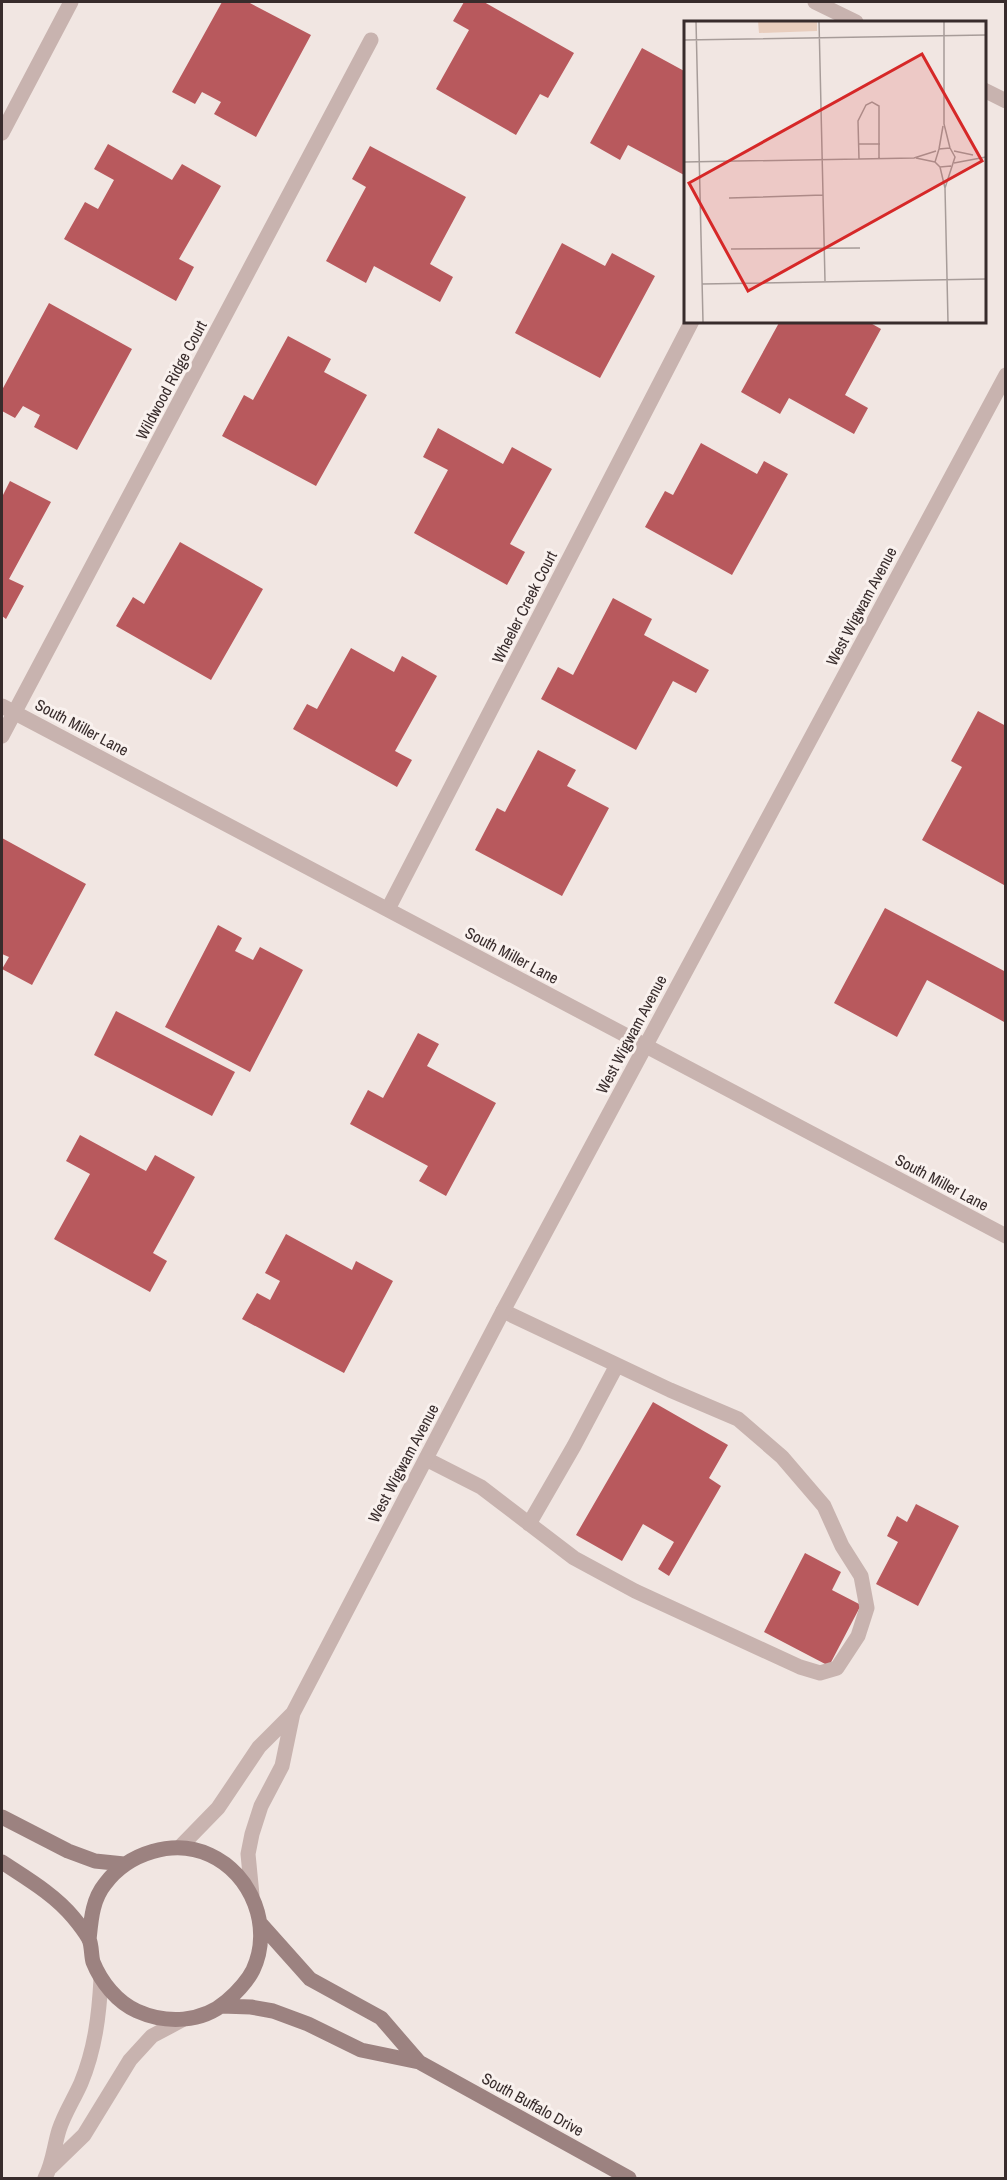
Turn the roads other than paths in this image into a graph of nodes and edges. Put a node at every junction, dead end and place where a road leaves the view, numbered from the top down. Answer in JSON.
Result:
{"nodes":[{"id":1,"x":71,"y":2,"type":"edge"},
{"id":2,"x":815,"y":2,"type":"edge"},
{"id":3,"x":853,"y":21,"type":"edge"},
{"id":4,"x":372,"y":40,"type":"dead end"},
{"id":5,"x":986,"y":91,"type":"edge"},
{"id":6,"x":1005,"y":101,"type":"edge"},
{"id":7,"x":2,"y":134,"type":"edge"},
{"id":8,"x":691,"y":322,"type":"edge"},
{"id":9,"x":1005,"y":375,"type":"edge"},
{"id":10,"x":2,"y":705,"type":"edge"},
{"id":11,"x":16,"y":713,"type":"junction"},
{"id":12,"x":2,"y":736,"type":"edge"},
{"id":13,"x":388,"y":909,"type":"junction"},
{"id":14,"x":645,"y":1046,"type":"junction"},
{"id":15,"x":1005,"y":1236,"type":"edge"},
{"id":16,"x":503,"y":1311,"type":"junction"},
{"id":17,"x":617,"y":1365,"type":"junction"},
{"id":18,"x":426,"y":1459,"type":"junction"},
{"id":19,"x":529,"y":1524,"type":"junction"},
{"id":20,"x":293,"y":1713,"type":"junction"},
{"id":21,"x":2,"y":1817,"type":"edge"},
{"id":22,"x":180,"y":1847,"type":"junction"},
{"id":23,"x":2,"y":1862,"type":"edge"},
{"id":24,"x":124,"y":1864,"type":"junction"},
{"id":25,"x":252,"y":1895,"type":"junction"},
{"id":26,"x":260,"y":1923,"type":"junction"},
{"id":27,"x":89,"y":1940,"type":"junction"},
{"id":28,"x":101,"y":1979,"type":"junction"},
{"id":29,"x":221,"y":2006,"type":"junction"},
{"id":30,"x":182,"y":2020,"type":"junction"},
{"id":31,"x":419,"y":2062,"type":"junction"},
{"id":32,"x":48,"y":2173,"type":"edge"},
{"id":33,"x":629,"y":2178,"type":"edge"}],
"edges":[{"from":1,"to":7,"type":"street"},
{"from":2,"to":3,"type":"street"},
{"from":4,"to":11,"type":"street","name":"Wildwood Ridge Court"},
{"from":5,"to":6,"type":"street"},
{"from":8,"to":13,"type":"street","name":"Wheeler Creek Court"},
{"from":9,"to":14,"type":"street","name":"West Wigwam Avenue"},
{"from":10,"to":11,"type":"street","name":"South Miller Lane"},
{"from":11,"to":12,"type":"street","name":"Wildwood Ridge Court"},
{"from":11,"to":13,"type":"street","name":"South Miller Lane"},
{"from":13,"to":14,"type":"street","name":"South Miller Lane"},
{"from":14,"to":15,"type":"street","name":"South Miller Lane"},
{"from":14,"to":16,"type":"street","name":"West Wigwam Avenue"},
{"from":16,"to":17,"type":"street"},
{"from":16,"to":18,"type":"street","name":"West Wigwam Avenue"},
{"from":17,"to":19,"type":"street"},
{"from":17,"to":19,"type":"street"},
{"from":18,"to":19,"type":"street"},
{"from":18,"to":20,"type":"street","name":"West Wigwam Avenue"},
{"from":20,"to":22,"type":"street","name":"West Wigwam Avenue"},
{"from":20,"to":25,"type":"street","name":"West Wigwam Avenue"},
{"from":21,"to":24,"type":"main road"},
{"from":22,"to":24,"type":"main road","name":"South Buffalo Drive"},
{"from":22,"to":25,"type":"main road","name":"South Buffalo Drive"},
{"from":23,"to":27,"type":"main road","name":"South Buffalo Drive"},
{"from":24,"to":27,"type":"main road","name":"South Buffalo Drive"},
{"from":25,"to":26,"type":"main road","name":"South Buffalo Drive"},
{"from":26,"to":29,"type":"main road","name":"South Buffalo Drive"},
{"from":26,"to":31,"type":"main road","name":"South Buffalo Drive"},
{"from":27,"to":28,"type":"main road","name":"South Buffalo Drive"},
{"from":28,"to":30,"type":"main road","name":"South Buffalo Drive"},
{"from":28,"to":32,"type":"street"},
{"from":29,"to":30,"type":"main road","name":"South Buffalo Drive"},
{"from":29,"to":31,"type":"main road","name":"South Buffalo Drive"},
{"from":30,"to":32,"type":"street"},
{"from":31,"to":33,"type":"main road","name":"South Buffalo Drive"}]}
